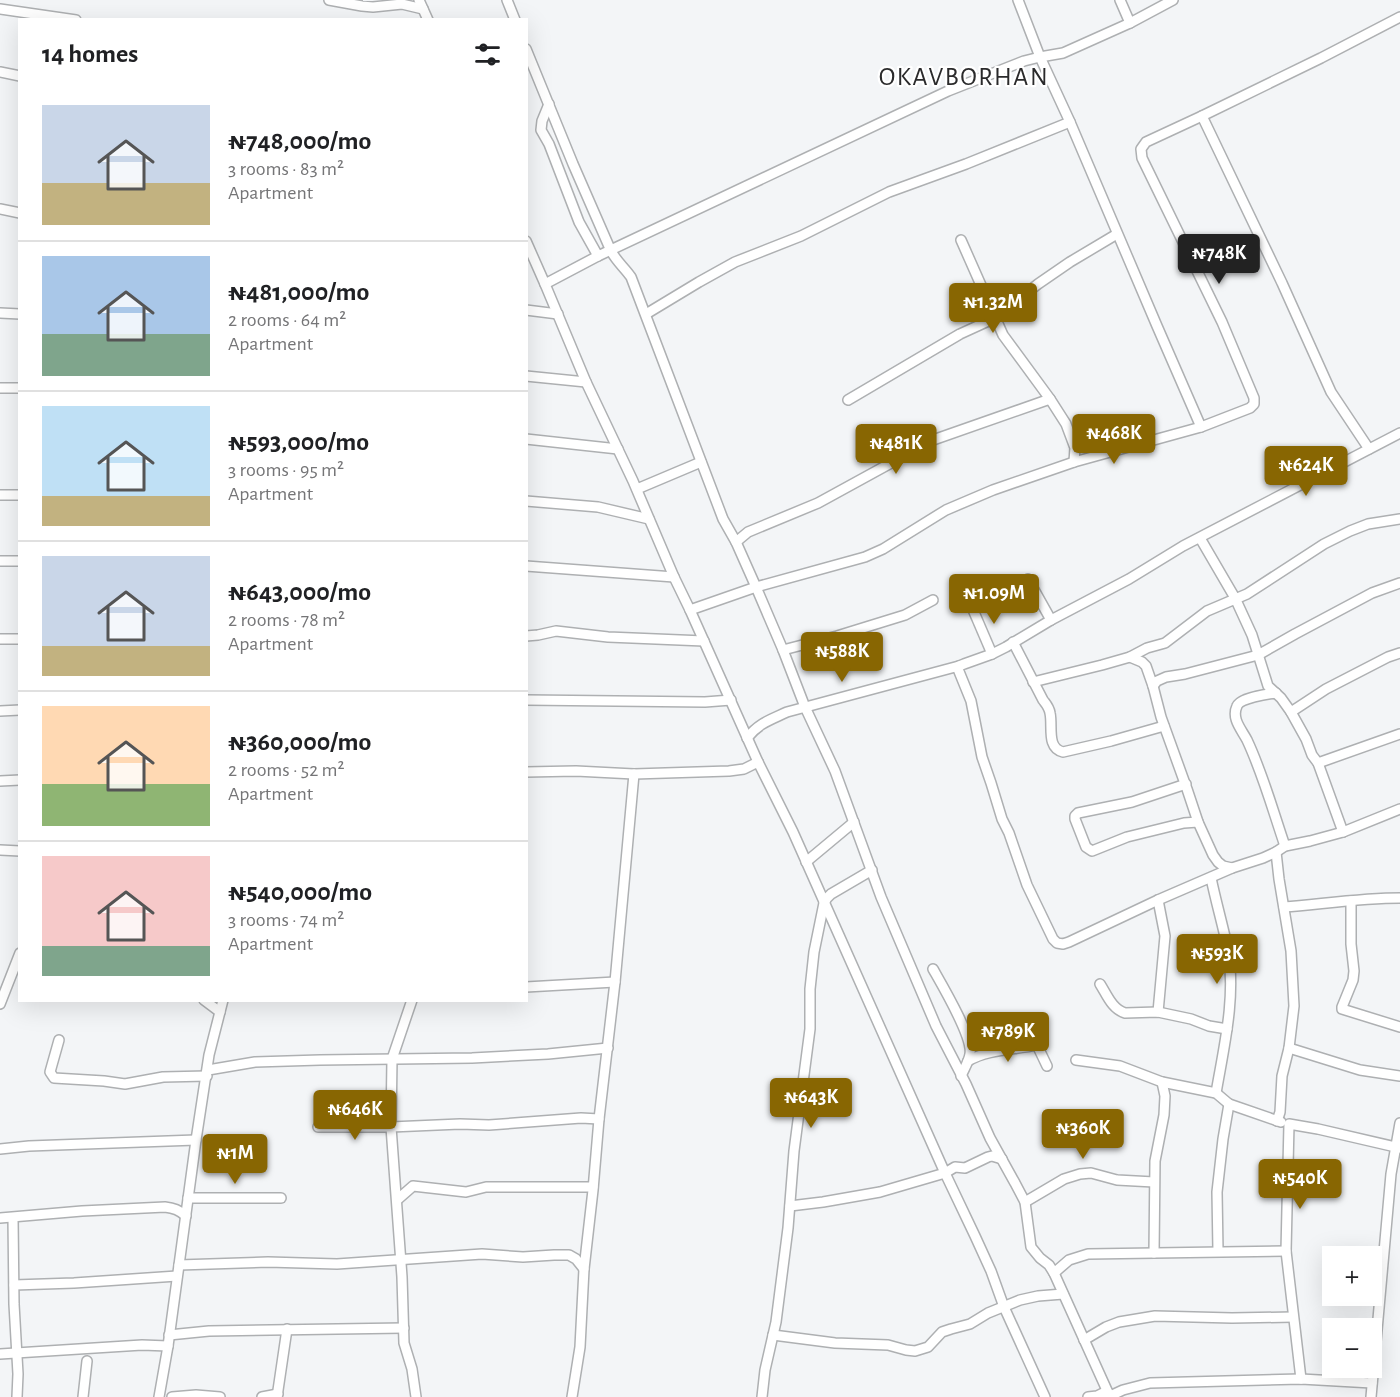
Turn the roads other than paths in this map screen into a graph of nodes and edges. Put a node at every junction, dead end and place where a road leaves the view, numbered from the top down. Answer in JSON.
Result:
{"nodes":[{"id":1,"x":329,"y":0,"type":"edge"},
{"id":2,"x":507,"y":0,"type":"edge"},
{"id":3,"x":1018,"y":0,"type":"edge"},
{"id":4,"x":1120,"y":0,"type":"edge"},
{"id":5,"x":1173,"y":0,"type":"edge"},
{"id":6,"x":421,"y":4,"type":"edge"},
{"id":7,"x":0,"y":9,"type":"edge"},
{"id":8,"x":1400,"y":17,"type":"edge"},
{"id":9,"x":62,"y":18,"type":"edge"},
{"id":10,"x":427,"y":18,"type":"edge"},
{"id":11,"x":514,"y":18,"type":"edge"},
{"id":12,"x":1130,"y":24,"type":"junction"},
{"id":13,"x":528,"y":54,"type":"edge"},
{"id":14,"x":1040,"y":57,"type":"junction"},
{"id":15,"x":0,"y":72,"type":"edge"},
{"id":16,"x":18,"y":76,"type":"edge"},
{"id":17,"x":549,"y":104,"type":"junction"},
{"id":18,"x":1202,"y":116,"type":"junction"},
{"id":19,"x":1070,"y":122,"type":"junction"},
{"id":20,"x":0,"y":209,"type":"edge"},
{"id":21,"x":18,"y":213,"type":"edge"},
{"id":22,"x":1118,"y":234,"type":"junction"},
{"id":23,"x":961,"y":240,"type":"dead end"},
{"id":24,"x":528,"y":246,"type":"edge"},
{"id":25,"x":611,"y":251,"type":"junction"},
{"id":26,"x":598,"y":256,"type":"junction"},
{"id":27,"x":545,"y":284,"type":"junction"},
{"id":28,"x":528,"y":310,"type":"edge"},
{"id":29,"x":0,"y":313,"type":"edge"},
{"id":30,"x":18,"y":314,"type":"edge"},
{"id":31,"x":558,"y":314,"type":"junction"},
{"id":32,"x":646,"y":314,"type":"junction"},
{"id":33,"x":995,"y":318,"type":"junction"},
{"id":34,"x":528,"y":376,"type":"edge"},
{"id":35,"x":586,"y":382,"type":"junction"},
{"id":36,"x":0,"y":388,"type":"edge"},
{"id":37,"x":18,"y":388,"type":"edge"},
{"id":38,"x":1050,"y":399,"type":"junction"},
{"id":39,"x":848,"y":400,"type":"dead end"},
{"id":40,"x":1201,"y":426,"type":"junction"},
{"id":41,"x":1400,"y":433,"type":"edge"},
{"id":42,"x":528,"y":439,"type":"edge"},
{"id":43,"x":618,"y":449,"type":"junction"},
{"id":44,"x":1369,"y":449,"type":"junction"},
{"id":45,"x":701,"y":462,"type":"junction"},
{"id":46,"x":1074,"y":462,"type":"junction"},
{"id":47,"x":637,"y":489,"type":"junction"},
{"id":48,"x":0,"y":495,"type":"edge"},
{"id":49,"x":18,"y":495,"type":"edge"},
{"id":50,"x":528,"y":501,"type":"edge"},
{"id":51,"x":649,"y":519,"type":"junction"},
{"id":52,"x":1400,"y":519,"type":"edge"},
{"id":53,"x":1200,"y":538,"type":"junction"},
{"id":54,"x":736,"y":542,"type":"junction"},
{"id":55,"x":0,"y":561,"type":"edge"},
{"id":56,"x":18,"y":561,"type":"edge"},
{"id":57,"x":528,"y":566,"type":"edge"},
{"id":58,"x":674,"y":576,"type":"junction"},
{"id":59,"x":1028,"y":579,"type":"dead end"},
{"id":60,"x":1400,"y":584,"type":"edge"},
{"id":61,"x":756,"y":587,"type":"junction"},
{"id":62,"x":1235,"y":598,"type":"junction"},
{"id":63,"x":933,"y":600,"type":"dead end"},
{"id":64,"x":972,"y":605,"type":"dead end"},
{"id":65,"x":690,"y":610,"type":"junction"},
{"id":66,"x":1051,"y":620,"type":"junction"},
{"id":67,"x":528,"y":636,"type":"edge"},
{"id":68,"x":0,"y":639,"type":"edge"},
{"id":69,"x":18,"y":639,"type":"edge"},
{"id":70,"x":704,"y":640,"type":"junction"},
{"id":71,"x":1013,"y":642,"type":"junction"},
{"id":72,"x":783,"y":650,"type":"junction"},
{"id":73,"x":1400,"y":653,"type":"edge"},
{"id":74,"x":992,"y":654,"type":"junction"},
{"id":75,"x":1258,"y":655,"type":"junction"},
{"id":76,"x":1130,"y":657,"type":"junction"},
{"id":77,"x":959,"y":666,"type":"junction"},
{"id":78,"x":1033,"y":682,"type":"junction"},
{"id":79,"x":1153,"y":686,"type":"junction"},
{"id":80,"x":1276,"y":693,"type":"junction"},
{"id":81,"x":528,"y":700,"type":"edge"},
{"id":82,"x":731,"y":700,"type":"junction"},
{"id":83,"x":805,"y":707,"type":"junction"},
{"id":84,"x":18,"y":710,"type":"edge"},
{"id":85,"x":0,"y":711,"type":"edge"},
{"id":86,"x":1291,"y":712,"type":"junction"},
{"id":87,"x":1164,"y":726,"type":"junction"},
{"id":88,"x":1400,"y":734,"type":"edge"},
{"id":89,"x":747,"y":738,"type":"junction"},
{"id":90,"x":758,"y":762,"type":"junction"},
{"id":91,"x":1318,"y":763,"type":"junction"},
{"id":92,"x":528,"y":772,"type":"edge"},
{"id":93,"x":634,"y":774,"type":"junction"},
{"id":94,"x":18,"y":780,"type":"edge"},
{"id":95,"x":0,"y":781,"type":"edge"},
{"id":96,"x":1186,"y":784,"type":"junction"},
{"id":97,"x":1400,"y":810,"type":"edge"},
{"id":98,"x":854,"y":822,"type":"junction"},
{"id":99,"x":1198,"y":822,"type":"junction"},
{"id":100,"x":1343,"y":832,"type":"junction"},
{"id":101,"x":1285,"y":846,"type":"junction"},
{"id":102,"x":0,"y":850,"type":"edge"},
{"id":103,"x":18,"y":851,"type":"edge"},
{"id":104,"x":1276,"y":852,"type":"junction"},
{"id":105,"x":1263,"y":858,"type":"junction"},
{"id":106,"x":806,"y":862,"type":"junction"},
{"id":107,"x":1277,"y":867,"type":"junction"},
{"id":108,"x":1232,"y":868,"type":"junction"},
{"id":109,"x":872,"y":870,"type":"junction"},
{"id":110,"x":1211,"y":878,"type":"junction"},
{"id":111,"x":1400,"y":898,"type":"edge"},
{"id":112,"x":1158,"y":900,"type":"junction"},
{"id":113,"x":1351,"y":901,"type":"junction"},
{"id":114,"x":824,"y":903,"type":"junction"},
{"id":115,"x":1284,"y":907,"type":"junction"},
{"id":116,"x":18,"y":957,"type":"edge"},
{"id":117,"x":933,"y":969,"type":"dead end"},
{"id":118,"x":4,"y":982,"type":"edge"},
{"id":119,"x":615,"y":982,"type":"junction"},
{"id":120,"x":1100,"y":984,"type":"dead end"},
{"id":121,"x":528,"y":987,"type":"edge"},
{"id":122,"x":207,"y":1002,"type":"edge"},
{"id":123,"x":222,"y":1002,"type":"edge"},
{"id":124,"x":411,"y":1002,"type":"edge"},
{"id":125,"x":0,"y":1004,"type":"edge"},
{"id":126,"x":1158,"y":1011,"type":"junction"},
{"id":127,"x":220,"y":1012,"type":"junction"},
{"id":128,"x":1400,"y":1027,"type":"edge"},
{"id":129,"x":1227,"y":1029,"type":"junction"},
{"id":130,"x":59,"y":1040,"type":"dead end"},
{"id":131,"x":608,"y":1048,"type":"junction"},
{"id":132,"x":1289,"y":1048,"type":"junction"},
{"id":133,"x":392,"y":1059,"type":"junction"},
{"id":134,"x":1077,"y":1060,"type":"dead end"},
{"id":135,"x":968,"y":1061,"type":"junction"},
{"id":136,"x":1047,"y":1066,"type":"dead end"},
{"id":137,"x":207,"y":1073,"type":"junction"},
{"id":138,"x":961,"y":1076,"type":"junction"},
{"id":139,"x":1400,"y":1076,"type":"edge"},
{"id":140,"x":1162,"y":1082,"type":"junction"},
{"id":141,"x":1216,"y":1093,"type":"junction"},
{"id":142,"x":1229,"y":1104,"type":"junction"},
{"id":143,"x":599,"y":1119,"type":"junction"},
{"id":144,"x":1276,"y":1121,"type":"junction"},
{"id":145,"x":1400,"y":1123,"type":"edge"},
{"id":146,"x":1289,"y":1124,"type":"junction"},
{"id":147,"x":318,"y":1127,"type":"dead end"},
{"id":148,"x":392,"y":1127,"type":"junction"},
{"id":149,"x":196,"y":1140,"type":"junction"},
{"id":150,"x":1398,"y":1147,"type":"edge"},
{"id":151,"x":0,"y":1149,"type":"edge"},
{"id":152,"x":1002,"y":1159,"type":"junction"},
{"id":153,"x":945,"y":1173,"type":"junction"},
{"id":154,"x":1154,"y":1182,"type":"junction"},
{"id":155,"x":594,"y":1187,"type":"junction"},
{"id":156,"x":188,"y":1198,"type":"junction"},
{"id":157,"x":281,"y":1198,"type":"dead end"},
{"id":158,"x":397,"y":1200,"type":"junction"},
{"id":159,"x":1025,"y":1202,"type":"junction"},
{"id":160,"x":790,"y":1206,"type":"junction"},
{"id":161,"x":186,"y":1216,"type":"junction"},
{"id":162,"x":0,"y":1218,"type":"edge"},
{"id":163,"x":13,"y":1218,"type":"junction"},
{"id":164,"x":1218,"y":1251,"type":"junction"},
{"id":165,"x":1286,"y":1251,"type":"junction"},
{"id":166,"x":1154,"y":1253,"type":"junction"},
{"id":167,"x":401,"y":1259,"type":"junction"},
{"id":168,"x":179,"y":1265,"type":"junction"},
{"id":169,"x":584,"y":1269,"type":"junction"},
{"id":170,"x":1054,"y":1273,"type":"junction"},
{"id":171,"x":177,"y":1276,"type":"junction"},
{"id":172,"x":14,"y":1285,"type":"junction"},
{"id":173,"x":1064,"y":1294,"type":"junction"},
{"id":174,"x":1004,"y":1307,"type":"junction"},
{"id":175,"x":1293,"y":1317,"type":"junction"},
{"id":176,"x":404,"y":1328,"type":"junction"},
{"id":177,"x":287,"y":1329,"type":"junction"},
{"id":178,"x":169,"y":1335,"type":"junction"},
{"id":179,"x":773,"y":1335,"type":"junction"},
{"id":180,"x":1084,"y":1340,"type":"junction"},
{"id":181,"x":168,"y":1346,"type":"junction"},
{"id":182,"x":15,"y":1353,"type":"junction"},
{"id":183,"x":0,"y":1354,"type":"edge"},
{"id":184,"x":87,"y":1361,"type":"dead end"},
{"id":185,"x":1301,"y":1379,"type":"junction"},
{"id":186,"x":1372,"y":1383,"type":"junction"},
{"id":187,"x":1109,"y":1395,"type":"edge"},
{"id":188,"x":277,"y":1396,"type":"edge"},
{"id":189,"x":17,"y":1397,"type":"edge"},
{"id":190,"x":83,"y":1397,"type":"edge"},
{"id":191,"x":159,"y":1397,"type":"edge"},
{"id":192,"x":172,"y":1397,"type":"edge"},
{"id":193,"x":220,"y":1397,"type":"edge"},
{"id":194,"x":262,"y":1397,"type":"edge"},
{"id":195,"x":416,"y":1397,"type":"edge"},
{"id":196,"x":572,"y":1397,"type":"edge"},
{"id":197,"x":762,"y":1397,"type":"edge"},
{"id":198,"x":1045,"y":1397,"type":"edge"},
{"id":199,"x":1088,"y":1397,"type":"edge"},
{"id":200,"x":1371,"y":1397,"type":"edge"}],
"edges":[{"from":1,"to":6,"type":"street"},
{"from":2,"to":11,"type":"street"},
{"from":3,"to":14,"type":"street"},
{"from":4,"to":12,"type":"street"},
{"from":5,"to":12,"type":"street"},
{"from":6,"to":10,"type":"street"},
{"from":7,"to":9,"type":"street"},
{"from":8,"to":18,"type":"street"},
{"from":12,"to":14,"type":"street"},
{"from":13,"to":17,"type":"street"},
{"from":14,"to":19,"type":"street"},
{"from":14,"to":25,"type":"street"},
{"from":15,"to":16,"type":"street"},
{"from":17,"to":25,"type":"street"},
{"from":17,"to":26,"type":"street"},
{"from":18,"to":40,"type":"street"},
{"from":18,"to":44,"type":"street"},
{"from":19,"to":22,"type":"street"},
{"from":19,"to":32,"type":"street"},
{"from":20,"to":21,"type":"street"},
{"from":22,"to":33,"type":"street"},
{"from":22,"to":40,"type":"street"},
{"from":23,"to":33,"type":"street"},
{"from":24,"to":27,"type":"street"},
{"from":25,"to":26,"type":"street"},
{"from":25,"to":32,"type":"street"},
{"from":26,"to":27,"type":"street"},
{"from":27,"to":31,"type":"street"},
{"from":28,"to":31,"type":"street"},
{"from":29,"to":30,"type":"street"},
{"from":31,"to":35,"type":"street"},
{"from":32,"to":45,"type":"street"},
{"from":33,"to":38,"type":"street"},
{"from":33,"to":39,"type":"street"},
{"from":34,"to":35,"type":"street"},
{"from":35,"to":43,"type":"street"},
{"from":36,"to":37,"type":"street"},
{"from":38,"to":46,"type":"street"},
{"from":38,"to":54,"type":"street"},
{"from":40,"to":46,"type":"street"},
{"from":41,"to":44,"type":"street"},
{"from":42,"to":43,"type":"street"},
{"from":43,"to":47,"type":"street"},
{"from":44,"to":53,"type":"street"},
{"from":45,"to":47,"type":"street"},
{"from":45,"to":54,"type":"street"},
{"from":46,"to":61,"type":"street"},
{"from":47,"to":51,"type":"street"},
{"from":48,"to":49,"type":"street"},
{"from":50,"to":51,"type":"street"},
{"from":51,"to":58,"type":"street"},
{"from":52,"to":62,"type":"street"},
{"from":53,"to":62,"type":"street"},
{"from":53,"to":66,"type":"street"},
{"from":54,"to":61,"type":"street"},
{"from":55,"to":56,"type":"street"},
{"from":57,"to":58,"type":"street"},
{"from":58,"to":65,"type":"street"},
{"from":59,"to":66,"type":"street"},
{"from":60,"to":75,"type":"street"},
{"from":61,"to":65,"type":"street"},
{"from":61,"to":72,"type":"street"},
{"from":62,"to":75,"type":"street"},
{"from":62,"to":76,"type":"street"},
{"from":63,"to":72,"type":"street"},
{"from":64,"to":74,"type":"street"},
{"from":65,"to":70,"type":"street"},
{"from":66,"to":71,"type":"street"},
{"from":67,"to":70,"type":"street"},
{"from":68,"to":69,"type":"street"},
{"from":70,"to":82,"type":"street"},
{"from":71,"to":74,"type":"street"},
{"from":71,"to":78,"type":"street"},
{"from":72,"to":83,"type":"street"},
{"from":73,"to":86,"type":"street"},
{"from":74,"to":77,"type":"street"},
{"from":75,"to":79,"type":"street"},
{"from":75,"to":80,"type":"street"},
{"from":76,"to":78,"type":"street"},
{"from":76,"to":79,"type":"street"},
{"from":77,"to":83,"type":"street"},
{"from":77,"to":112,"type":"street"},
{"from":78,"to":87,"type":"street"},
{"from":79,"to":87,"type":"street"},
{"from":80,"to":86,"type":"street"},
{"from":80,"to":101,"type":"street"},
{"from":81,"to":82,"type":"street"},
{"from":82,"to":89,"type":"street"},
{"from":83,"to":89,"type":"street"},
{"from":83,"to":98,"type":"street"},
{"from":84,"to":85,"type":"street"},
{"from":86,"to":91,"type":"street"},
{"from":87,"to":96,"type":"street"},
{"from":88,"to":91,"type":"street"},
{"from":89,"to":90,"type":"street"},
{"from":90,"to":93,"type":"street"},
{"from":90,"to":106,"type":"street"},
{"from":91,"to":100,"type":"street"},
{"from":92,"to":93,"type":"street"},
{"from":93,"to":119,"type":"street"},
{"from":94,"to":95,"type":"street"},
{"from":96,"to":99,"type":"street"},
{"from":96,"to":99,"type":"street"},
{"from":97,"to":100,"type":"street"},
{"from":98,"to":106,"type":"street"},
{"from":98,"to":109,"type":"street"},
{"from":99,"to":108,"type":"street"},
{"from":100,"to":101,"type":"street"},
{"from":101,"to":104,"type":"street"},
{"from":102,"to":103,"type":"street"},
{"from":104,"to":105,"type":"street"},
{"from":104,"to":107,"type":"street"},
{"from":105,"to":107,"type":"street"},
{"from":105,"to":108,"type":"street"},
{"from":106,"to":114,"type":"street"},
{"from":107,"to":115,"type":"street"},
{"from":108,"to":110,"type":"street"},
{"from":109,"to":114,"type":"street"},
{"from":109,"to":138,"type":"street"},
{"from":110,"to":112,"type":"street"},
{"from":110,"to":129,"type":"street"},
{"from":111,"to":113,"type":"street"},
{"from":112,"to":126,"type":"street"},
{"from":113,"to":115,"type":"street"},
{"from":113,"to":128,"type":"street"},
{"from":114,"to":153,"type":"street"},
{"from":114,"to":160,"type":"street"},
{"from":115,"to":132,"type":"street"},
{"from":116,"to":118,"type":"street"},
{"from":117,"to":135,"type":"street"},
{"from":118,"to":125,"type":"street"},
{"from":119,"to":121,"type":"street"},
{"from":119,"to":131,"type":"street"},
{"from":120,"to":126,"type":"street"},
{"from":122,"to":127,"type":"street"},
{"from":123,"to":127,"type":"street"},
{"from":124,"to":133,"type":"street"},
{"from":126,"to":129,"type":"street"},
{"from":127,"to":137,"type":"street"},
{"from":129,"to":141,"type":"street"},
{"from":130,"to":137,"type":"street"},
{"from":131,"to":133,"type":"street"},
{"from":131,"to":143,"type":"street"},
{"from":132,"to":139,"type":"street"},
{"from":132,"to":144,"type":"street"},
{"from":133,"to":137,"type":"street"},
{"from":133,"to":148,"type":"street"},
{"from":134,"to":140,"type":"street"},
{"from":135,"to":136,"type":"street"},
{"from":135,"to":138,"type":"street"},
{"from":137,"to":149,"type":"street"},
{"from":138,"to":152,"type":"street"},
{"from":140,"to":141,"type":"street"},
{"from":140,"to":154,"type":"street"},
{"from":141,"to":142,"type":"street"},
{"from":142,"to":144,"type":"street"},
{"from":142,"to":164,"type":"street"},
{"from":143,"to":148,"type":"street"},
{"from":143,"to":155,"type":"street"},
{"from":144,"to":146,"type":"street"},
{"from":145,"to":150,"type":"street"},
{"from":146,"to":150,"type":"street"},
{"from":146,"to":165,"type":"street"},
{"from":147,"to":148,"type":"street"},
{"from":148,"to":158,"type":"street"},
{"from":149,"to":151,"type":"street"},
{"from":149,"to":156,"type":"street"},
{"from":150,"to":186,"type":"street"},
{"from":152,"to":153,"type":"street"},
{"from":152,"to":159,"type":"street"},
{"from":153,"to":160,"type":"street"},
{"from":153,"to":174,"type":"street"},
{"from":154,"to":159,"type":"street"},
{"from":154,"to":166,"type":"street"},
{"from":155,"to":158,"type":"street"},
{"from":155,"to":169,"type":"street"},
{"from":156,"to":157,"type":"street"},
{"from":156,"to":161,"type":"street"},
{"from":158,"to":167,"type":"street"},
{"from":159,"to":170,"type":"street"},
{"from":160,"to":179,"type":"street"},
{"from":161,"to":163,"type":"street"},
{"from":161,"to":168,"type":"street"},
{"from":162,"to":163,"type":"street"},
{"from":163,"to":172,"type":"street"},
{"from":164,"to":165,"type":"street"},
{"from":164,"to":166,"type":"street"},
{"from":165,"to":175,"type":"street"},
{"from":166,"to":170,"type":"street"},
{"from":167,"to":168,"type":"street"},
{"from":167,"to":169,"type":"street"},
{"from":167,"to":176,"type":"street"},
{"from":168,"to":171,"type":"street"},
{"from":169,"to":196,"type":"street"},
{"from":170,"to":173,"type":"street"},
{"from":171,"to":172,"type":"street"},
{"from":171,"to":178,"type":"street"},
{"from":172,"to":182,"type":"street"},
{"from":173,"to":174,"type":"street"},
{"from":173,"to":180,"type":"street"},
{"from":174,"to":179,"type":"street"},
{"from":174,"to":198,"type":"street"},
{"from":175,"to":180,"type":"street"},
{"from":175,"to":185,"type":"street"},
{"from":176,"to":177,"type":"street"},
{"from":176,"to":195,"type":"street"},
{"from":177,"to":178,"type":"street"},
{"from":177,"to":188,"type":"street"},
{"from":178,"to":181,"type":"street"},
{"from":179,"to":197,"type":"street"},
{"from":180,"to":187,"type":"street"},
{"from":181,"to":182,"type":"street"},
{"from":181,"to":191,"type":"street"},
{"from":182,"to":183,"type":"street"},
{"from":182,"to":189,"type":"street"},
{"from":184,"to":190,"type":"street"},
{"from":185,"to":186,"type":"street"},
{"from":185,"to":187,"type":"street"},
{"from":186,"to":200,"type":"street"},
{"from":187,"to":199,"type":"street"},
{"from":188,"to":194,"type":"street"},
{"from":192,"to":193,"type":"street"}]}
